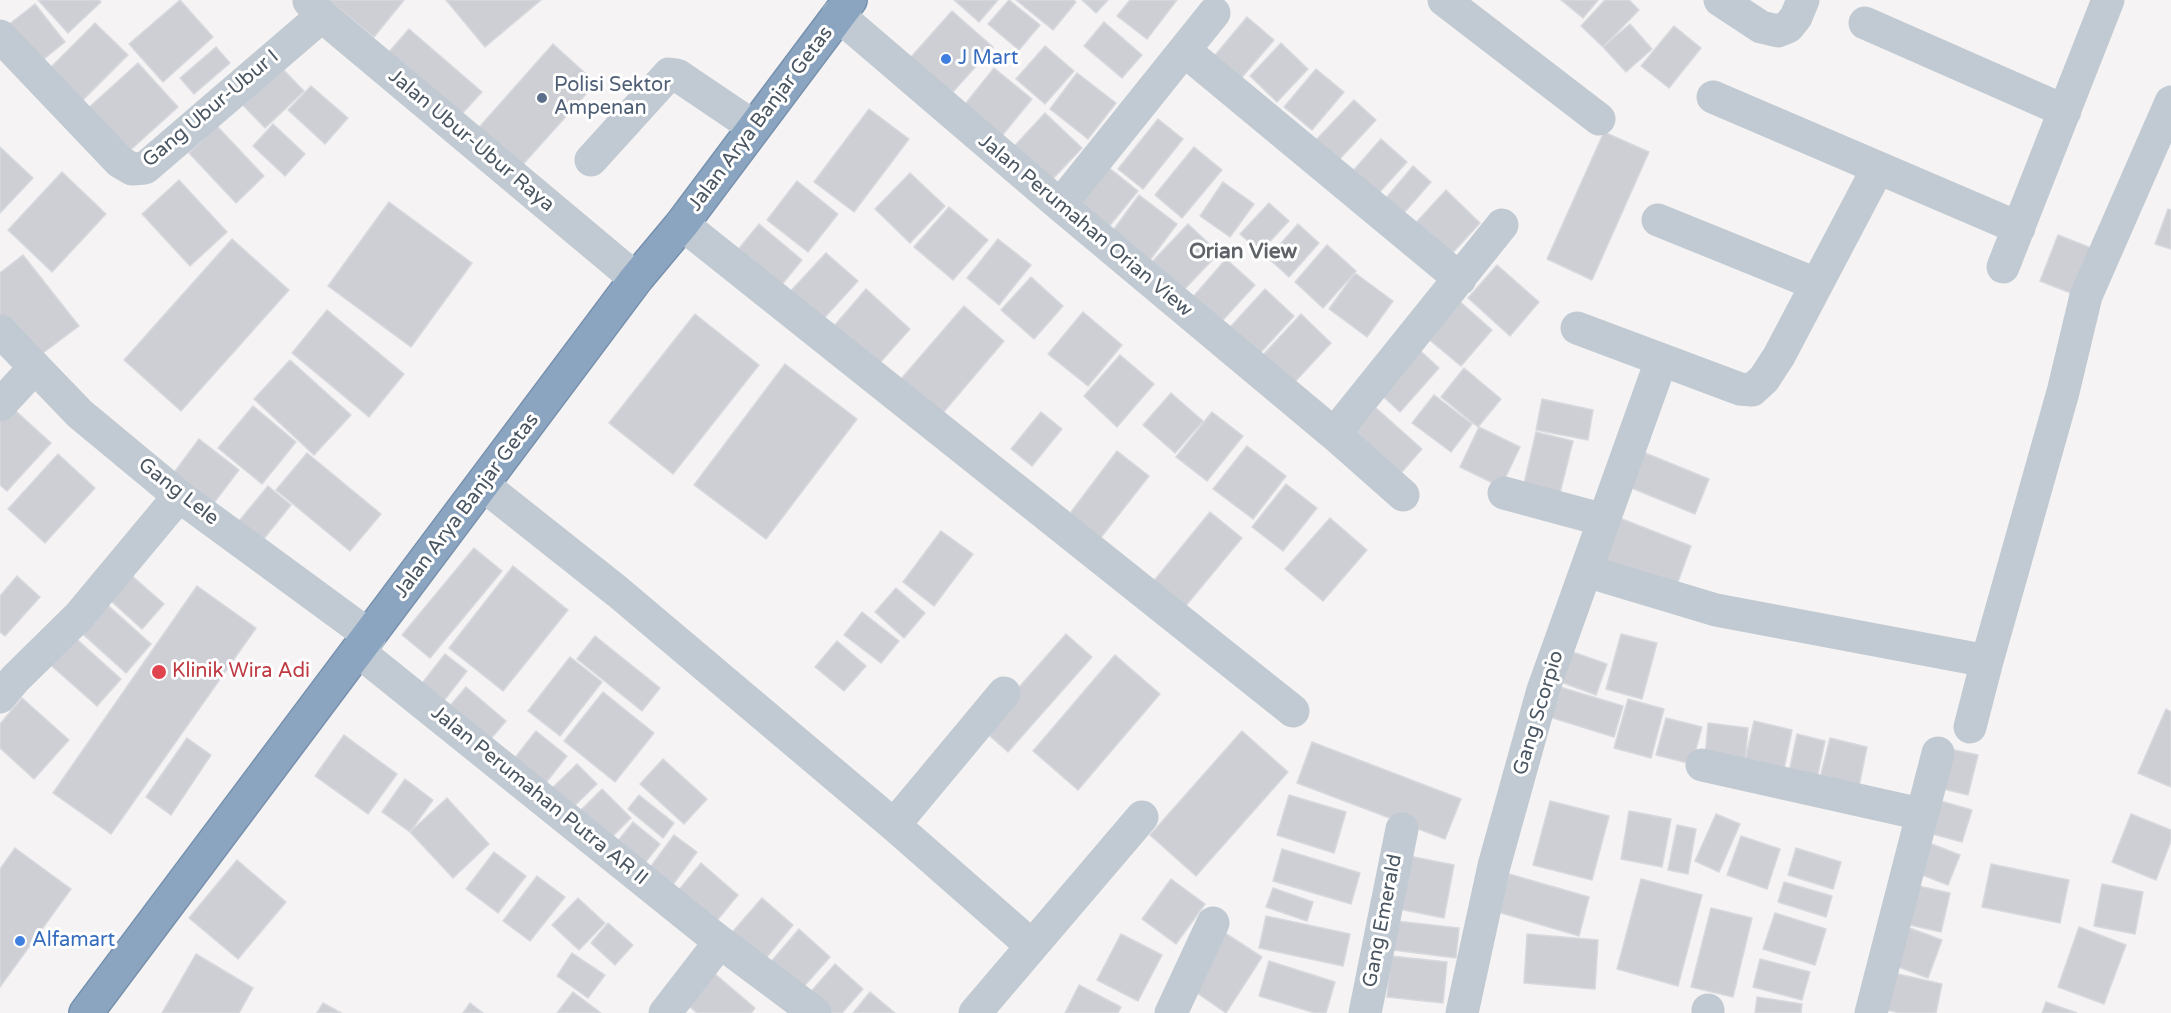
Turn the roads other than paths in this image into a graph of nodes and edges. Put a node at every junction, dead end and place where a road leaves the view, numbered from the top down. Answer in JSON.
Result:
{"nodes":[{"id":1,"x":1444,"y":0,"type":"edge"},
{"id":2,"x":1720,"y":0,"type":"edge"},
{"id":3,"x":1803,"y":0,"type":"edge"},
{"id":4,"x":2108,"y":0,"type":"edge"},
{"id":5,"x":315,"y":8,"type":"edge"},
{"id":6,"x":844,"y":8,"type":"edge"},
{"id":7,"x":1214,"y":13,"type":"dead end"},
{"id":8,"x":1865,"y":23,"type":"dead end"},
{"id":9,"x":0,"y":36,"type":"edge"},
{"id":10,"x":1185,"y":51,"type":"junction"},
{"id":11,"x":1713,"y":97,"type":"dead end"},
{"id":12,"x":2171,"y":102,"type":"edge"},
{"id":13,"x":2065,"y":111,"type":"junction"},
{"id":14,"x":1599,"y":119,"type":"dead end"},
{"id":15,"x":754,"y":127,"type":"junction"},
{"id":16,"x":591,"y":160,"type":"dead end"},
{"id":17,"x":1878,"y":168,"type":"junction"},
{"id":18,"x":1060,"y":205,"type":"junction"},
{"id":19,"x":1658,"y":220,"type":"dead end"},
{"id":20,"x":682,"y":224,"type":"junction"},
{"id":21,"x":1502,"y":225,"type":"dead end"},
{"id":22,"x":2019,"y":228,"type":"junction"},
{"id":23,"x":2003,"y":267,"type":"dead end"},
{"id":24,"x":636,"y":279,"type":"junction"},
{"id":25,"x":1460,"y":279,"type":"junction"},
{"id":26,"x":1816,"y":284,"type":"junction"},
{"id":27,"x":1577,"y":328,"type":"dead end"},
{"id":28,"x":0,"y":332,"type":"edge"},
{"id":29,"x":1661,"y":361,"type":"junction"},
{"id":30,"x":35,"y":367,"type":"junction"},
{"id":31,"x":0,"y":405,"type":"edge"},
{"id":32,"x":1334,"y":434,"type":"junction"},
{"id":33,"x":483,"y":485,"type":"junction"},
{"id":34,"x":1504,"y":492,"type":"dead end"},
{"id":35,"x":1403,"y":495,"type":"dead end"},
{"id":36,"x":179,"y":496,"type":"junction"},
{"id":37,"x":1604,"y":519,"type":"junction"},
{"id":38,"x":1586,"y":571,"type":"junction"},
{"id":39,"x":364,"y":643,"type":"junction"},
{"id":40,"x":1987,"y":661,"type":"junction"},
{"id":41,"x":1004,"y":693,"type":"dead end"},
{"id":42,"x":0,"y":697,"type":"edge"},
{"id":43,"x":1293,"y":711,"type":"dead end"},
{"id":44,"x":1970,"y":727,"type":"dead end"},
{"id":45,"x":1938,"y":753,"type":"dead end"},
{"id":46,"x":1702,"y":765,"type":"dead end"},
{"id":47,"x":1921,"y":814,"type":"junction"},
{"id":48,"x":1142,"y":817,"type":"dead end"},
{"id":49,"x":894,"y":825,"type":"junction"},
{"id":50,"x":1402,"y":829,"type":"dead end"},
{"id":51,"x":1213,"y":923,"type":"dead end"},
{"id":52,"x":720,"y":942,"type":"junction"},
{"id":53,"x":1032,"y":946,"type":"junction"},
{"id":54,"x":86,"y":1013,"type":"edge"},
{"id":55,"x":665,"y":1013,"type":"edge"},
{"id":56,"x":815,"y":1013,"type":"edge"},
{"id":57,"x":975,"y":1013,"type":"edge"},
{"id":58,"x":1171,"y":1013,"type":"edge"},
{"id":59,"x":1365,"y":1013,"type":"edge"},
{"id":60,"x":1462,"y":1013,"type":"edge"},
{"id":61,"x":1871,"y":1013,"type":"edge"}],
"edges":[{"from":1,"to":14,"type":"street"},
{"from":2,"to":3,"type":"street"},
{"from":4,"to":13,"type":"street"},
{"from":5,"to":9,"type":"street","name":"Gang Ubur-Ubur I"},
{"from":5,"to":24,"type":"street","name":"Jalan Ubur-Ubur Raya"},
{"from":6,"to":15,"type":"highway","name":"Jalan Arya Banjar Getas"},
{"from":6,"to":18,"type":"street","name":"Jalan Perumahan Orian View"},
{"from":7,"to":10,"type":"street"},
{"from":8,"to":13,"type":"street"},
{"from":10,"to":18,"type":"street"},
{"from":10,"to":25,"type":"street"},
{"from":11,"to":17,"type":"street"},
{"from":12,"to":40,"type":"street"},
{"from":13,"to":22,"type":"street"},
{"from":15,"to":16,"type":"street"},
{"from":15,"to":20,"type":"highway","name":"Jalan Arya Banjar Getas"},
{"from":17,"to":22,"type":"street"},
{"from":17,"to":26,"type":"street"},
{"from":18,"to":32,"type":"street","name":"Jalan Perumahan Orian View"},
{"from":19,"to":26,"type":"street"},
{"from":20,"to":24,"type":"highway","name":"Jalan Arya Banjar Getas"},
{"from":20,"to":43,"type":"street"},
{"from":21,"to":25,"type":"street"},
{"from":22,"to":23,"type":"street"},
{"from":24,"to":33,"type":"highway","name":"Jalan Arya Banjar Getas"},
{"from":25,"to":32,"type":"street"},
{"from":26,"to":29,"type":"street"},
{"from":27,"to":29,"type":"street"},
{"from":28,"to":30,"type":"street","name":"Gang Lele"},
{"from":29,"to":37,"type":"street","name":"Gang Scorpio"},
{"from":30,"to":31,"type":"street"},
{"from":30,"to":36,"type":"street","name":"Gang Lele"},
{"from":32,"to":35,"type":"street","name":"Jalan Perumahan Orian View"},
{"from":33,"to":39,"type":"highway","name":"Jalan Arya Banjar Getas"},
{"from":33,"to":49,"type":"street"},
{"from":34,"to":37,"type":"street"},
{"from":36,"to":39,"type":"street","name":"Gang Lele"},
{"from":36,"to":42,"type":"street"},
{"from":37,"to":38,"type":"street","name":"Gang Scorpio"},
{"from":38,"to":40,"type":"street"},
{"from":38,"to":60,"type":"street","name":"Gang Scorpio"},
{"from":39,"to":52,"type":"street","name":"Jalan Perumahan Putra AR II"},
{"from":39,"to":54,"type":"highway","name":"Jalan Arya Banjar Getas"},
{"from":40,"to":44,"type":"street"},
{"from":41,"to":49,"type":"street"},
{"from":45,"to":47,"type":"street"},
{"from":46,"to":47,"type":"street"},
{"from":47,"to":61,"type":"street"},
{"from":48,"to":53,"type":"street"},
{"from":49,"to":53,"type":"street"},
{"from":50,"to":59,"type":"street","name":"Gang Emerald"},
{"from":51,"to":58,"type":"street"},
{"from":52,"to":55,"type":"street"},
{"from":52,"to":56,"type":"street","name":"Jalan Perumahan Putra AR II"},
{"from":53,"to":57,"type":"street"}]}
